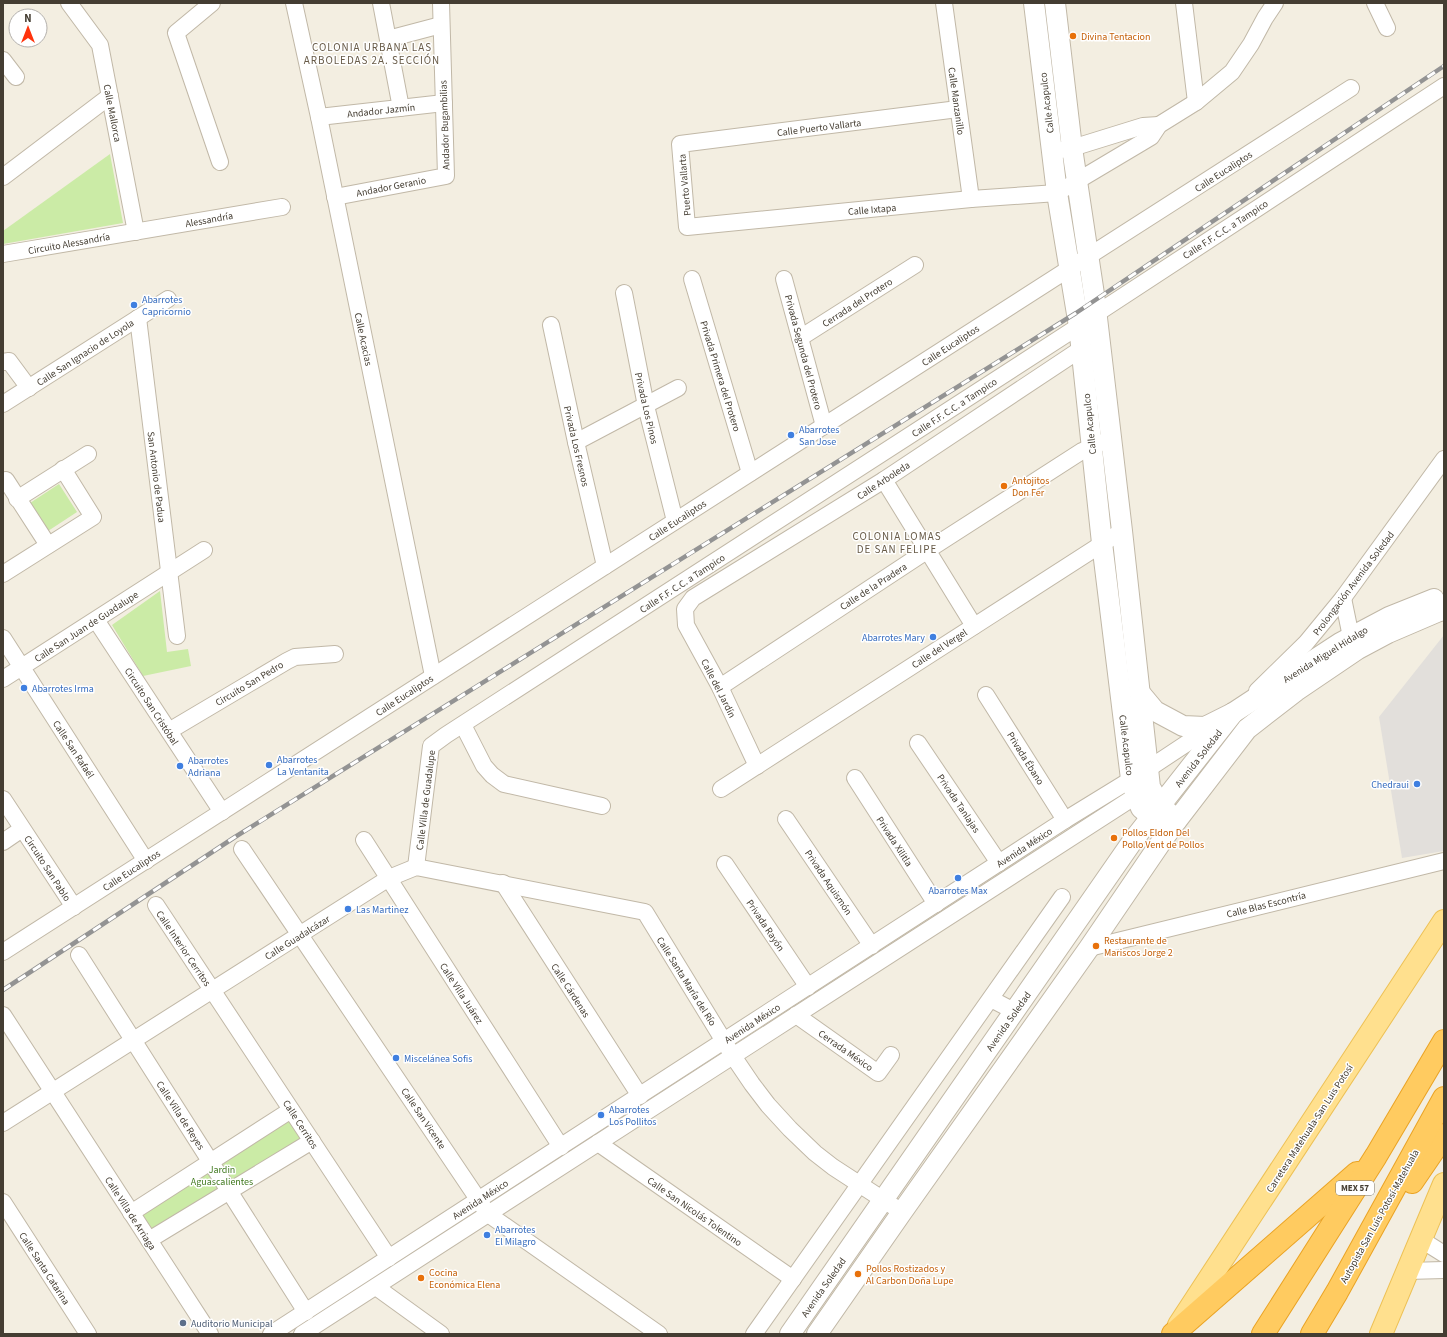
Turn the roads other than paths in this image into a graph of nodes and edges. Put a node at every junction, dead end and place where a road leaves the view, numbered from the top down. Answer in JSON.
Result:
{"nodes":[{"id":1,"x":69,"y":3,"type":"edge"},
{"id":2,"x":212,"y":3,"type":"edge"},
{"id":3,"x":294,"y":3,"type":"edge"},
{"id":4,"x":380,"y":3,"type":"edge"},
{"id":5,"x":441,"y":3,"type":"edge"},
{"id":6,"x":944,"y":3,"type":"edge"},
{"id":7,"x":1034,"y":3,"type":"edge"},
{"id":8,"x":1055,"y":3,"type":"edge"},
{"id":9,"x":1184,"y":3,"type":"edge"},
{"id":10,"x":1275,"y":3,"type":"edge"},
{"id":11,"x":1375,"y":3,"type":"edge"},
{"id":12,"x":442,"y":25,"type":"junction"},
{"id":13,"x":1387,"y":28,"type":"dead end"},
{"id":14,"x":388,"y":39,"type":"junction"},
{"id":15,"x":3,"y":60,"type":"edge"},
{"id":16,"x":16,"y":77,"type":"dead end"},
{"id":17,"x":1444,"y":86,"type":"edge"},
{"id":18,"x":1351,"y":88,"type":"dead end"},
{"id":19,"x":110,"y":96,"type":"junction"},
{"id":20,"x":1196,"y":102,"type":"junction"},
{"id":21,"x":444,"y":103,"type":"junction"},
{"id":22,"x":401,"y":108,"type":"junction"},
{"id":23,"x":958,"y":109,"type":"junction"},
{"id":24,"x":319,"y":117,"type":"junction"},
{"id":25,"x":1159,"y":125,"type":"junction"},
{"id":26,"x":1113,"y":136,"type":"junction"},
{"id":27,"x":680,"y":144,"type":"joint"},
{"id":28,"x":1072,"y":148,"type":"junction"},
{"id":29,"x":1052,"y":151,"type":"junction"},
{"id":30,"x":1124,"y":154,"type":"junction"},
{"id":31,"x":220,"y":162,"type":"dead end"},
{"id":32,"x":446,"y":176,"type":"joint"},
{"id":33,"x":3,"y":177,"type":"edge"},
{"id":34,"x":1076,"y":180,"type":"junction"},
{"id":35,"x":1056,"y":187,"type":"junction"},
{"id":36,"x":970,"y":194,"type":"junction"},
{"id":37,"x":335,"y":197,"type":"junction"},
{"id":38,"x":282,"y":207,"type":"dead end"},
{"id":39,"x":687,"y":227,"type":"joint"},
{"id":40,"x":136,"y":232,"type":"junction"},
{"id":41,"x":3,"y":254,"type":"edge"},
{"id":42,"x":1088,"y":258,"type":"junction"},
{"id":43,"x":915,"y":265,"type":"dead end"},
{"id":44,"x":1068,"y":269,"type":"junction"},
{"id":45,"x":784,"y":279,"type":"dead end"},
{"id":46,"x":692,"y":280,"type":"dead end"},
{"id":47,"x":624,"y":293,"type":"dead end"},
{"id":48,"x":168,"y":299,"type":"dead end"},
{"id":49,"x":1096,"y":314,"type":"junction"},
{"id":50,"x":138,"y":318,"type":"junction"},
{"id":51,"x":551,"y":325,"type":"dead end"},
{"id":52,"x":1079,"y":326,"type":"junction"},
{"id":53,"x":800,"y":338,"type":"junction"},
{"id":54,"x":1081,"y":349,"type":"junction"},
{"id":55,"x":3,"y":362,"type":"edge"},
{"id":56,"x":29,"y":388,"type":"junction"},
{"id":57,"x":678,"y":388,"type":"dead end"},
{"id":58,"x":3,"y":404,"type":"edge"},
{"id":59,"x":646,"y":406,"type":"junction"},
{"id":60,"x":824,"y":426,"type":"junction"},
{"id":61,"x":1111,"y":438,"type":"junction"},
{"id":62,"x":576,"y":442,"type":"junction"},
{"id":63,"x":1092,"y":447,"type":"junction"},
{"id":64,"x":88,"y":454,"type":"dead end"},
{"id":65,"x":1444,"y":459,"type":"edge"},
{"id":66,"x":63,"y":469,"type":"junction"},
{"id":67,"x":750,"y":473,"type":"junction"},
{"id":68,"x":6,"y":480,"type":"dead end"},
{"id":69,"x":884,"y":480,"type":"junction"},
{"id":70,"x":17,"y":499,"type":"junction"},
{"id":71,"x":675,"y":521,"type":"junction"},
{"id":72,"x":1122,"y":530,"type":"junction"},
{"id":73,"x":1102,"y":543,"type":"junction"},
{"id":74,"x":48,"y":546,"type":"junction"},
{"id":75,"x":204,"y":550,"type":"dead end"},
{"id":76,"x":928,"y":550,"type":"junction"},
{"id":77,"x":605,"y":566,"type":"junction"},
{"id":78,"x":169,"y":573,"type":"junction"},
{"id":79,"x":3,"y":574,"type":"edge"},
{"id":80,"x":1444,"y":596,"type":"edge"},
{"id":81,"x":1343,"y":598,"type":"junction"},
{"id":82,"x":685,"y":609,"type":"joint"},
{"id":83,"x":1444,"y":610,"type":"edge"},
{"id":84,"x":96,"y":620,"type":"junction"},
{"id":85,"x":974,"y":626,"type":"junction"},
{"id":86,"x":177,"y":636,"type":"dead end"},
{"id":87,"x":1351,"y":637,"type":"junction"},
{"id":88,"x":3,"y":638,"type":"edge"},
{"id":89,"x":335,"y":654,"type":"dead end"},
{"id":90,"x":22,"y":667,"type":"junction"},
{"id":91,"x":433,"y":676,"type":"junction"},
{"id":92,"x":3,"y":680,"type":"edge"},
{"id":93,"x":720,"y":687,"type":"junction"},
{"id":94,"x":1140,"y":693,"type":"junction"},
{"id":95,"x":986,"y":695,"type":"dead end"},
{"id":96,"x":1233,"y":713,"type":"junction"},
{"id":97,"x":463,"y":725,"type":"junction"},
{"id":98,"x":1247,"y":730,"type":"joint"},
{"id":99,"x":169,"y":731,"type":"junction"},
{"id":100,"x":918,"y":743,"type":"dead end"},
{"id":101,"x":757,"y":766,"type":"junction"},
{"id":102,"x":855,"y":778,"type":"dead end"},
{"id":103,"x":1141,"y":783,"type":"junction"},
{"id":104,"x":721,"y":789,"type":"dead end"},
{"id":105,"x":3,"y":799,"type":"edge"},
{"id":106,"x":602,"y":806,"type":"dead end"},
{"id":107,"x":1156,"y":811,"type":"junction"},
{"id":108,"x":222,"y":812,"type":"junction"},
{"id":109,"x":786,"y":819,"type":"dead end"},
{"id":110,"x":1065,"y":820,"type":"junction"},
{"id":111,"x":1172,"y":826,"type":"junction"},
{"id":112,"x":22,"y":829,"type":"junction"},
{"id":113,"x":364,"y":840,"type":"dead end"},
{"id":114,"x":3,"y":842,"type":"edge"},
{"id":115,"x":242,"y":849,"type":"dead end"},
{"id":116,"x":146,"y":861,"type":"junction"},
{"id":117,"x":1444,"y":861,"type":"edge"},
{"id":118,"x":999,"y":863,"type":"junction"},
{"id":119,"x":725,"y":864,"type":"dead end"},
{"id":120,"x":416,"y":867,"type":"junction"},
{"id":121,"x":388,"y":878,"type":"junction"},
{"id":122,"x":503,"y":883,"type":"junction"},
{"id":123,"x":1062,"y":897,"type":"dead end"},
{"id":124,"x":936,"y":904,"type":"junction"},
{"id":125,"x":156,"y":905,"type":"dead end"},
{"id":126,"x":74,"y":907,"type":"junction"},
{"id":127,"x":1444,"y":921,"type":"edge"},
{"id":128,"x":300,"y":935,"type":"junction"},
{"id":129,"x":872,"y":946,"type":"junction"},
{"id":130,"x":1089,"y":948,"type":"junction"},
{"id":131,"x":3,"y":952,"type":"edge"},
{"id":132,"x":79,"y":955,"type":"dead end"},
{"id":133,"x":808,"y":987,"type":"junction"},
{"id":134,"x":212,"y":990,"type":"junction"},
{"id":135,"x":991,"y":999,"type":"junction"},
{"id":136,"x":1014,"y":1011,"type":"junction"},
{"id":137,"x":3,"y":1015,"type":"edge"},
{"id":138,"x":796,"y":1015,"type":"junction"},
{"id":139,"x":133,"y":1041,"type":"junction"},
{"id":140,"x":724,"y":1041,"type":"junction"},
{"id":141,"x":1444,"y":1041,"type":"edge"},
{"id":142,"x":890,"y":1055,"type":"dead end"},
{"id":143,"x":733,"y":1056,"type":"junction"},
{"id":144,"x":53,"y":1092,"type":"junction"},
{"id":145,"x":640,"y":1096,"type":"junction"},
{"id":146,"x":1444,"y":1098,"type":"edge"},
{"id":147,"x":292,"y":1110,"type":"junction"},
{"id":148,"x":3,"y":1123,"type":"edge"},
{"id":149,"x":1444,"y":1135,"type":"edge"},
{"id":150,"x":312,"y":1141,"type":"junction"},
{"id":151,"x":598,"y":1143,"type":"junction"},
{"id":152,"x":561,"y":1147,"type":"junction"},
{"id":153,"x":1376,"y":1156,"type":"junction"},
{"id":154,"x":210,"y":1162,"type":"junction"},
{"id":155,"x":860,"y":1184,"type":"junction"},
{"id":156,"x":1444,"y":1184,"type":"edge"},
{"id":157,"x":229,"y":1191,"type":"junction"},
{"id":158,"x":479,"y":1200,"type":"junction"},
{"id":159,"x":884,"y":1200,"type":"junction"},
{"id":160,"x":3,"y":1202,"type":"edge"},
{"id":161,"x":902,"y":1212,"type":"junction"},
{"id":162,"x":131,"y":1213,"type":"junction"},
{"id":163,"x":488,"y":1214,"type":"junction"},
{"id":164,"x":1420,"y":1239,"type":"junction"},
{"id":165,"x":149,"y":1240,"type":"junction"},
{"id":166,"x":1444,"y":1254,"type":"edge"},
{"id":167,"x":389,"y":1258,"type":"junction"},
{"id":168,"x":1444,"y":1270,"type":"edge"},
{"id":169,"x":1407,"y":1271,"type":"junction"},
{"id":170,"x":793,"y":1279,"type":"junction"},
{"id":171,"x":376,"y":1287,"type":"junction"},
{"id":172,"x":1337,"y":1292,"type":"junction"},
{"id":173,"x":306,"y":1312,"type":"junction"},
{"id":174,"x":819,"y":1333,"type":"edge"},
{"id":175,"x":88,"y":1334,"type":"edge"},
{"id":176,"x":210,"y":1334,"type":"edge"},
{"id":177,"x":271,"y":1334,"type":"edge"},
{"id":178,"x":302,"y":1334,"type":"edge"},
{"id":179,"x":441,"y":1334,"type":"edge"},
{"id":180,"x":659,"y":1334,"type":"edge"},
{"id":181,"x":754,"y":1334,"type":"edge"},
{"id":182,"x":790,"y":1334,"type":"edge"},
{"id":183,"x":1173,"y":1334,"type":"edge"},
{"id":184,"x":1263,"y":1334,"type":"edge"},
{"id":185,"x":1312,"y":1334,"type":"edge"},
{"id":186,"x":1381,"y":1334,"type":"edge"}],
"edges":[{"from":1,"to":19,"type":"street","name":"Calle Mallorca"},
{"from":2,"to":31,"type":"street"},
{"from":3,"to":24,"type":"street","name":"Calle Acacias"},
{"from":4,"to":14,"type":"street"},
{"from":5,"to":12,"type":"street","name":"Andador Bugambilias"},
{"from":6,"to":23,"type":"street","name":"Calle Manzanillo"},
{"from":7,"to":29,"type":"street","name":"Calle Acapulco"},
{"from":8,"to":28,"type":"street","name":"Calle Acapulco"},
{"from":9,"to":20,"type":"street"},
{"from":10,"to":20,"type":"street"},
{"from":11,"to":13,"type":"street"},
{"from":12,"to":14,"type":"street"},
{"from":12,"to":21,"type":"street","name":"Andador Bugambilias"},
{"from":14,"to":22,"type":"street"},
{"from":15,"to":16,"type":"street"},
{"from":17,"to":49,"type":"street","name":"Calle F.F. C.C. a Tampico"},
{"from":18,"to":42,"type":"street","name":"Calle Eucaliptos"},
{"from":19,"to":33,"type":"street"},
{"from":19,"to":40,"type":"street","name":"Calle Mallorca"},
{"from":20,"to":25,"type":"street"},
{"from":21,"to":22,"type":"street","name":"Andador Jazmín"},
{"from":21,"to":32,"type":"street","name":"Andador Bugambilias"},
{"from":22,"to":24,"type":"street","name":"Andador Jazmín"},
{"from":23,"to":27,"type":"street","name":"Calle Puerto Vallarta"},
{"from":23,"to":36,"type":"street","name":"Calle Manzanillo"},
{"from":24,"to":37,"type":"street","name":"Calle Acacias"},
{"from":25,"to":26,"type":"street"},
{"from":25,"to":30,"type":"street"},
{"from":26,"to":28,"type":"street"},
{"from":26,"to":30,"type":"street"},
{"from":27,"to":39,"type":"street","name":"Puerto Vallarta"},
{"from":28,"to":29,"type":"street"},
{"from":28,"to":34,"type":"street","name":"Calle Acapulco"},
{"from":29,"to":35,"type":"street","name":"Calle Acapulco"},
{"from":30,"to":34,"type":"street"},
{"from":32,"to":37,"type":"street","name":"Andador Geranio"},
{"from":34,"to":35,"type":"street"},
{"from":34,"to":42,"type":"street","name":"Calle Acapulco"},
{"from":35,"to":36,"type":"street","name":"Calle Ixtapa"},
{"from":35,"to":44,"type":"street","name":"Calle Acapulco"},
{"from":36,"to":39,"type":"street","name":"Calle Ixtapa"},
{"from":37,"to":91,"type":"street","name":"Calle Acacias"},
{"from":38,"to":40,"type":"street","name":"Alessandría"},
{"from":40,"to":41,"type":"street","name":"Circuito Alessandría"},
{"from":42,"to":44,"type":"street","name":"Calle Eucaliptos"},
{"from":42,"to":49,"type":"street","name":"Calle Acapulco"},
{"from":43,"to":53,"type":"street","name":"Cerrada del Protero"},
{"from":44,"to":52,"type":"street","name":"Calle Acapulco"},
{"from":44,"to":60,"type":"street","name":"Calle Eucaliptos"},
{"from":45,"to":53,"type":"street","name":"Privada Segunda del Protero"},
{"from":46,"to":67,"type":"street","name":"Privada Primera del Protero"},
{"from":47,"to":59,"type":"street","name":"Privada Los Pinos"},
{"from":48,"to":50,"type":"street","name":"Calle San Ignacio de Loyola"},
{"from":49,"to":52,"type":"street","name":"Calle F.F. C.C. a Tampico"},
{"from":49,"to":61,"type":"street","name":"Calle Acapulco"},
{"from":50,"to":56,"type":"street","name":"Calle San Ignacio de Loyola"},
{"from":50,"to":78,"type":"street","name":"San Antonio de Padua"},
{"from":51,"to":62,"type":"street","name":"Privada Los Fresnos"},
{"from":52,"to":54,"type":"street","name":"Calle Acapulco"},
{"from":52,"to":97,"type":"street","name":"Calle F.F. C.C. a Tampico"},
{"from":53,"to":60,"type":"street","name":"Privada Segunda del Protero"},
{"from":54,"to":63,"type":"street","name":"Calle Acapulco"},
{"from":54,"to":69,"type":"street","name":"Calle Arboleda"},
{"from":55,"to":56,"type":"street"},
{"from":56,"to":58,"type":"street","name":"Calle San Ignacio de Loyola"},
{"from":57,"to":59,"type":"street"},
{"from":59,"to":62,"type":"street"},
{"from":59,"to":71,"type":"street","name":"Privada Los Pinos"},
{"from":60,"to":67,"type":"street","name":"Calle Eucaliptos"},
{"from":61,"to":63,"type":"street","name":"Calle de la Pradera"},
{"from":61,"to":72,"type":"street","name":"Calle Acapulco"},
{"from":62,"to":77,"type":"street","name":"Privada Los Fresnos"},
{"from":63,"to":73,"type":"street","name":"Calle Acapulco"},
{"from":63,"to":76,"type":"street","name":"Calle de la Pradera"},
{"from":64,"to":66,"type":"street"},
{"from":65,"to":81,"type":"street","name":"Prolongación Avenida Soledad"},
{"from":66,"to":70,"type":"street"},
{"from":66,"to":74,"type":"street"},
{"from":67,"to":71,"type":"street","name":"Calle Eucaliptos"},
{"from":68,"to":70,"type":"street"},
{"from":69,"to":76,"type":"street"},
{"from":69,"to":82,"type":"street","name":"Calle Arboleda"},
{"from":70,"to":74,"type":"street"},
{"from":71,"to":77,"type":"street","name":"Calle Eucaliptos"},
{"from":72,"to":73,"type":"street","name":"Calle del Vergel"},
{"from":72,"to":94,"type":"street","name":"Calle Acapulco"},
{"from":73,"to":85,"type":"street","name":"Calle del Vergel"},
{"from":73,"to":103,"type":"street","name":"Calle Acapulco"},
{"from":74,"to":79,"type":"street"},
{"from":75,"to":78,"type":"street","name":"Calle San Juan de Guadalupe"},
{"from":76,"to":85,"type":"street"},
{"from":76,"to":93,"type":"street","name":"Calle de la Pradera"},
{"from":77,"to":91,"type":"street","name":"Calle Eucaliptos"},
{"from":78,"to":84,"type":"street","name":"Calle San Juan de Guadalupe"},
{"from":78,"to":86,"type":"street","name":"San Antonio de Padua"},
{"from":80,"to":87,"type":"street","name":"Avenida Miguel Hidalgo"},
{"from":81,"to":87,"type":"street"},
{"from":81,"to":96,"type":"street","name":"Prolongación Avenida Soledad"},
{"from":82,"to":93,"type":"street","name":"Calle del Jardín"},
{"from":83,"to":98,"type":"street","name":"Avenida Miguel Hidalgo"},
{"from":84,"to":90,"type":"street","name":"Calle San Juan de Guadalupe"},
{"from":84,"to":99,"type":"street","name":"Circuito San Cristóbal"},
{"from":85,"to":101,"type":"street","name":"Calle del Vergel"},
{"from":87,"to":96,"type":"street","name":"Avenida Miguel Hidalgo"},
{"from":88,"to":90,"type":"street","name":"Calle San Rafaél"},
{"from":89,"to":99,"type":"street","name":"Circuito San Pedro"},
{"from":90,"to":92,"type":"street","name":"Calle San Juan de Guadalupe"},
{"from":90,"to":116,"type":"street","name":"Calle San Rafaél"},
{"from":91,"to":108,"type":"street","name":"Calle Eucaliptos"},
{"from":93,"to":101,"type":"street","name":"Calle del Jardín"},
{"from":94,"to":96,"type":"street"},
{"from":94,"to":103,"type":"street","name":"Calle Acapulco"},
{"from":95,"to":110,"type":"street","name":"Privada Ébano"},
{"from":96,"to":103,"type":"street","name":"Avenida México"},
{"from":96,"to":107,"type":"street","name":"Avenida Soledad"},
{"from":97,"to":106,"type":"street"},
{"from":97,"to":120,"type":"street","name":"Calle Villa de Guadalupe"},
{"from":98,"to":111,"type":"street","name":"Avenida Soledad"},
{"from":99,"to":108,"type":"street","name":"Circuito San Cristóbal"},
{"from":100,"to":118,"type":"street","name":"Privada Tanlajas"},
{"from":101,"to":104,"type":"street","name":"Calle del Vergel"},
{"from":102,"to":124,"type":"street","name":"Privada Xilitla"},
{"from":103,"to":107,"type":"street","name":"Calle Acapulco"},
{"from":103,"to":110,"type":"street","name":"Avenida México"},
{"from":103,"to":138,"type":"street","name":"Avenida México"},
{"from":105,"to":112,"type":"street","name":"Circuito San Pablo"},
{"from":107,"to":111,"type":"street","name":"Calle Acapulco"},
{"from":107,"to":136,"type":"street","name":"Avenida Soledad"},
{"from":108,"to":116,"type":"street","name":"Calle Eucaliptos"},
{"from":109,"to":129,"type":"street","name":"Privada Aquismón"},
{"from":110,"to":118,"type":"street","name":"Avenida México"},
{"from":111,"to":130,"type":"street","name":"Avenida Soledad"},
{"from":112,"to":114,"type":"street","name":"Circuito San Pablo"},
{"from":112,"to":126,"type":"street","name":"Circuito San Pablo"},
{"from":113,"to":121,"type":"street","name":"Calle Villa Juárez"},
{"from":115,"to":128,"type":"street","name":"Calle San Vicente"},
{"from":116,"to":126,"type":"street","name":"Calle Eucaliptos"},
{"from":117,"to":130,"type":"street","name":"Calle Blas Escontría"},
{"from":118,"to":124,"type":"street","name":"Avenida México"},
{"from":119,"to":133,"type":"street","name":"Privada Rayón"},
{"from":120,"to":121,"type":"street","name":"Calle Guadalcázar"},
{"from":120,"to":122,"type":"street"},
{"from":121,"to":128,"type":"street","name":"Calle Guadalcázar"},
{"from":121,"to":152,"type":"street","name":"Calle Villa Juárez"},
{"from":122,"to":140,"type":"street","name":"Calle Santa María del Río"},
{"from":122,"to":145,"type":"street","name":"Calle Cárdenas"},
{"from":123,"to":135,"type":"street"},
{"from":124,"to":129,"type":"street","name":"Avenida México"},
{"from":125,"to":134,"type":"street","name":"Calle Interior Cerritos"},
{"from":126,"to":131,"type":"street","name":"Calle Eucaliptos"},
{"from":127,"to":183,"type":"main road","name":"Carretera Matehuala-San Luis Potosí"},
{"from":128,"to":134,"type":"street","name":"Calle Guadalcázar"},
{"from":128,"to":158,"type":"street","name":"Calle San Vicente"},
{"from":129,"to":133,"type":"street","name":"Avenida México"},
{"from":130,"to":161,"type":"street","name":"Avenida Soledad"},
{"from":132,"to":139,"type":"street","name":"Calle Villa de Reyes"},
{"from":133,"to":140,"type":"street","name":"Avenida México"},
{"from":134,"to":139,"type":"street","name":"Calle Guadalcázar"},
{"from":134,"to":147,"type":"street","name":"Calle Cerritos"},
{"from":135,"to":136,"type":"street"},
{"from":135,"to":155,"type":"street"},
{"from":136,"to":159,"type":"street","name":"Avenida Soledad"},
{"from":137,"to":144,"type":"street","name":"Calle Villa de Arriaga"},
{"from":138,"to":142,"type":"street","name":"Cerrada México"},
{"from":138,"to":143,"type":"street","name":"Avenida México"},
{"from":139,"to":144,"type":"street","name":"Calle Guadalcázar"},
{"from":139,"to":154,"type":"street","name":"Calle Villa de Reyes"},
{"from":140,"to":143,"type":"street","name":"Calle Santa María del Río"},
{"from":140,"to":145,"type":"street","name":"Avenida México"},
{"from":141,"to":153,"type":"highway","number":"MEX 57"},
{"from":143,"to":151,"type":"street","name":"Avenida México"},
{"from":143,"to":155,"type":"street","name":"Calle Santa María del Río"},
{"from":144,"to":148,"type":"street","name":"Calle Guadalcázar"},
{"from":144,"to":162,"type":"street","name":"Calle Villa de Arriaga"},
{"from":145,"to":152,"type":"street","name":"Avenida México"},
{"from":146,"to":172,"type":"highway","name":"Autopista San Luis Potosí-Matehuala","number":"MEX 57"},
{"from":147,"to":150,"type":"street","name":"Calle Cerritos"},
{"from":147,"to":154,"type":"street"},
{"from":149,"to":172,"type":"highway"},
{"from":150,"to":157,"type":"street"},
{"from":150,"to":167,"type":"street","name":"Calle Cerritos"},
{"from":151,"to":163,"type":"street","name":"Avenida México"},
{"from":151,"to":170,"type":"street","name":"Calle San Nicolás Tolentino"},
{"from":152,"to":158,"type":"street","name":"Avenida México"},
{"from":153,"to":183,"type":"highway"},
{"from":153,"to":184,"type":"highway","number":"MEX 57"},
{"from":154,"to":157,"type":"street","name":"Calle Villa de Reyes"},
{"from":154,"to":162,"type":"street"},
{"from":155,"to":159,"type":"street","name":"Calle Santa María del Río"},
{"from":155,"to":170,"type":"street"},
{"from":156,"to":164,"type":"main road"},
{"from":157,"to":165,"type":"street"},
{"from":157,"to":173,"type":"street","name":"Calle Villa de Reyes"},
{"from":158,"to":163,"type":"street","name":"Calle San Vicente"},
{"from":158,"to":167,"type":"street","name":"Avenida México"},
{"from":159,"to":161,"type":"street","name":"Calle Santa María del Río"},
{"from":159,"to":182,"type":"street","name":"Avenida Soledad"},
{"from":160,"to":175,"type":"street","name":"Calle Santa Catarina"},
{"from":161,"to":174,"type":"street","name":"Avenida Soledad"},
{"from":162,"to":165,"type":"street","name":"Calle Villa de Arriaga"},
{"from":163,"to":171,"type":"street","name":"Avenida México"},
{"from":163,"to":180,"type":"street","name":"Calle San Vicente"},
{"from":164,"to":166,"type":"street"},
{"from":164,"to":169,"type":"main road"},
{"from":165,"to":176,"type":"street","name":"Calle Villa de Arriaga"},
{"from":167,"to":173,"type":"street","name":"Avenida México"},
{"from":168,"to":169,"type":"street"},
{"from":169,"to":186,"type":"main road"},
{"from":170,"to":181,"type":"street"},
{"from":171,"to":178,"type":"street","name":"Avenida México"},
{"from":171,"to":179,"type":"street"},
{"from":172,"to":185,"type":"highway","name":"Autopista San Luis Potosí-Matehuala","number":"MEX 57"},
{"from":173,"to":177,"type":"street","name":"Avenida México"}]}
